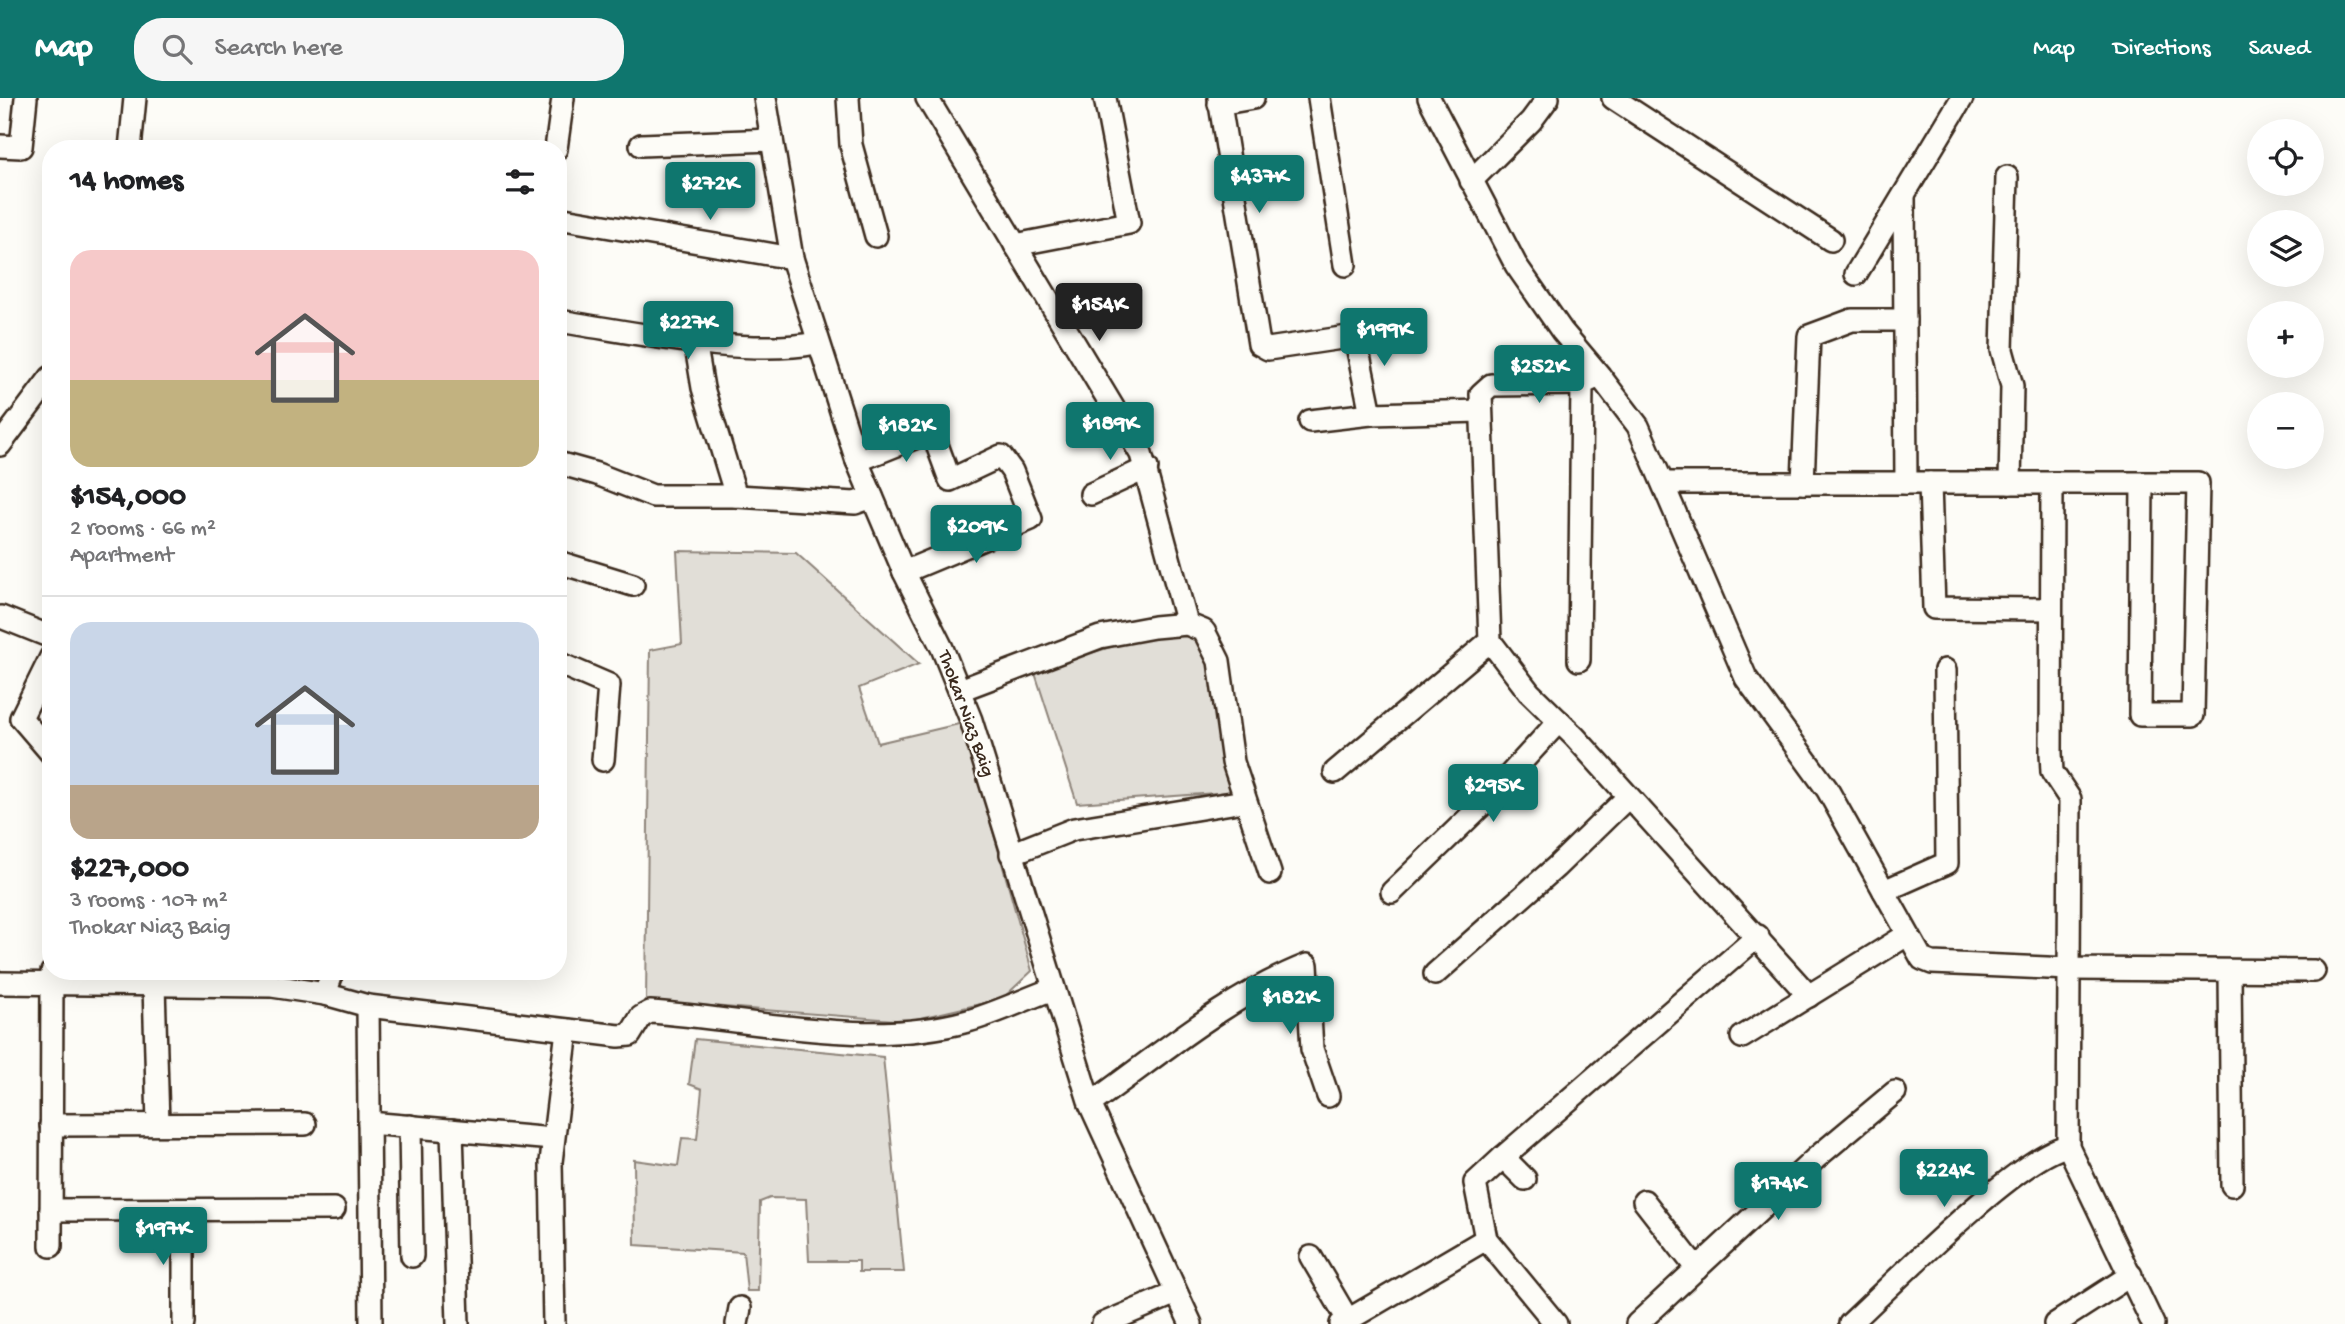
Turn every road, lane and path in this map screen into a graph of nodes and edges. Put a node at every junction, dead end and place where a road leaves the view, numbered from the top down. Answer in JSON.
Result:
{"nodes":[{"id":1,"x":26,"y":98,"type":"edge"},
{"id":2,"x":135,"y":98,"type":"edge"},
{"id":3,"x":564,"y":98,"type":"edge"},
{"id":4,"x":765,"y":98,"type":"edge"},
{"id":5,"x":848,"y":98,"type":"edge"},
{"id":6,"x":927,"y":98,"type":"edge"},
{"id":7,"x":1105,"y":98,"type":"edge"},
{"id":8,"x":1253,"y":98,"type":"edge"},
{"id":9,"x":1319,"y":98,"type":"edge"},
{"id":10,"x":1429,"y":98,"type":"edge"},
{"id":11,"x":1548,"y":98,"type":"edge"},
{"id":12,"x":1613,"y":98,"type":"edge"},
{"id":13,"x":1962,"y":98,"type":"edge"},
{"id":14,"x":1219,"y":101,"type":"edge"},
{"id":15,"x":132,"y":140,"type":"edge"},
{"id":16,"x":557,"y":140,"type":"edge"},
{"id":17,"x":772,"y":140,"type":"junction"},
{"id":18,"x":641,"y":145,"type":"dead end"},
{"id":19,"x":0,"y":146,"type":"edge"},
{"id":20,"x":2007,"y":177,"type":"dead end"},
{"id":21,"x":1471,"y":181,"type":"junction"},
{"id":22,"x":1904,"y":195,"type":"junction"},
{"id":23,"x":567,"y":220,"type":"edge"},
{"id":24,"x":876,"y":236,"type":"dead end"},
{"id":25,"x":1831,"y":240,"type":"dead end"},
{"id":26,"x":1015,"y":245,"type":"junction"},
{"id":27,"x":792,"y":258,"type":"junction"},
{"id":28,"x":1345,"y":265,"type":"dead end"},
{"id":29,"x":1856,"y":274,"type":"dead end"},
{"id":30,"x":1905,"y":320,"type":"junction"},
{"id":31,"x":567,"y":322,"type":"edge"},
{"id":32,"x":695,"y":341,"type":"junction"},
{"id":33,"x":816,"y":343,"type":"junction"},
{"id":34,"x":1591,"y":380,"type":"junction"},
{"id":35,"x":42,"y":389,"type":"edge"},
{"id":36,"x":1481,"y":411,"type":"junction"},
{"id":37,"x":1371,"y":414,"type":"junction"},
{"id":38,"x":1310,"y":421,"type":"dead end"},
{"id":39,"x":0,"y":446,"type":"edge"},
{"id":40,"x":857,"y":461,"type":"junction"},
{"id":41,"x":567,"y":466,"type":"edge"},
{"id":42,"x":1147,"y":468,"type":"junction"},
{"id":43,"x":1663,"y":482,"type":"junction"},
{"id":44,"x":1803,"y":483,"type":"junction"},
{"id":45,"x":1906,"y":483,"type":"junction"},
{"id":46,"x":1930,"y":483,"type":"junction"},
{"id":47,"x":2010,"y":483,"type":"junction"},
{"id":48,"x":2052,"y":483,"type":"junction"},
{"id":49,"x":2143,"y":483,"type":"junction"},
{"id":50,"x":1091,"y":494,"type":"dead end"},
{"id":51,"x":736,"y":496,"type":"junction"},
{"id":52,"x":872,"y":497,"type":"junction"},
{"id":53,"x":567,"y":565,"type":"edge"},
{"id":54,"x":904,"y":572,"type":"junction"},
{"id":55,"x":633,"y":584,"type":"dead end"},
{"id":56,"x":2051,"y":609,"type":"junction"},
{"id":57,"x":1,"y":617,"type":"edge"},
{"id":58,"x":1187,"y":624,"type":"junction"},
{"id":59,"x":42,"y":633,"type":"edge"},
{"id":60,"x":1490,"y":640,"type":"junction"},
{"id":61,"x":1579,"y":660,"type":"dead end"},
{"id":62,"x":567,"y":667,"type":"edge"},
{"id":63,"x":1945,"y":670,"type":"dead end"},
{"id":64,"x":42,"y":675,"type":"edge"},
{"id":65,"x":960,"y":690,"type":"junction"},
{"id":66,"x":1559,"y":721,"type":"junction"},
{"id":67,"x":42,"y":742,"type":"edge"},
{"id":68,"x":603,"y":760,"type":"dead end"},
{"id":69,"x":1335,"y":772,"type":"dead end"},
{"id":70,"x":1628,"y":797,"type":"junction"},
{"id":71,"x":1244,"y":801,"type":"junction"},
{"id":72,"x":1011,"y":854,"type":"junction"},
{"id":73,"x":1270,"y":873,"type":"dead end"},
{"id":74,"x":1884,"y":891,"type":"junction"},
{"id":75,"x":1392,"y":892,"type":"dead end"},
{"id":76,"x":1907,"y":935,"type":"junction"},
{"id":77,"x":1758,"y":936,"type":"junction"},
{"id":78,"x":2070,"y":969,"type":"junction"},
{"id":79,"x":2230,"y":971,"type":"junction"},
{"id":80,"x":2314,"y":971,"type":"dead end"},
{"id":81,"x":1435,"y":974,"type":"dead end"},
{"id":82,"x":42,"y":979,"type":"edge"},
{"id":83,"x":52,"y":980,"type":"edge"},
{"id":84,"x":81,"y":980,"type":"edge"},
{"id":85,"x":330,"y":980,"type":"edge"},
{"id":86,"x":0,"y":984,"type":"edge"},
{"id":87,"x":154,"y":985,"type":"junction"},
{"id":88,"x":1053,"y":989,"type":"junction"},
{"id":89,"x":326,"y":993,"type":"junction"},
{"id":90,"x":1809,"y":996,"type":"junction"},
{"id":91,"x":368,"y":1006,"type":"junction"},
{"id":92,"x":567,"y":1030,"type":"junction"},
{"id":93,"x":1742,"y":1037,"type":"dead end"},
{"id":94,"x":1895,"y":1093,"type":"dead end"},
{"id":95,"x":1328,"y":1097,"type":"dead end"},
{"id":96,"x":1090,"y":1104,"type":"junction"},
{"id":97,"x":369,"y":1123,"type":"junction"},
{"id":98,"x":305,"y":1124,"type":"dead end"},
{"id":99,"x":51,"y":1125,"type":"junction"},
{"id":100,"x":158,"y":1125,"type":"junction"},
{"id":101,"x":410,"y":1126,"type":"junction"},
{"id":102,"x":452,"y":1130,"type":"junction"},
{"id":103,"x":553,"y":1139,"type":"junction"},
{"id":104,"x":2068,"y":1146,"type":"junction"},
{"id":105,"x":1503,"y":1157,"type":"junction"},
{"id":106,"x":1525,"y":1179,"type":"dead end"},
{"id":107,"x":2232,"y":1185,"type":"dead end"},
{"id":108,"x":1644,"y":1201,"type":"dead end"},
{"id":109,"x":334,"y":1209,"type":"dead end"},
{"id":110,"x":51,"y":1210,"type":"junction"},
{"id":111,"x":184,"y":1210,"type":"junction"},
{"id":112,"x":1486,"y":1239,"type":"junction"},
{"id":113,"x":51,"y":1246,"type":"dead end"},
{"id":114,"x":412,"y":1256,"type":"dead end"},
{"id":115,"x":1311,"y":1257,"type":"dead end"},
{"id":116,"x":1697,"y":1269,"type":"junction"},
{"id":117,"x":2131,"y":1275,"type":"junction"},
{"id":118,"x":1176,"y":1293,"type":"junction"},
{"id":119,"x":1344,"y":1322,"type":"edge"},
{"id":120,"x":184,"y":1324,"type":"edge"},
{"id":121,"x":371,"y":1324,"type":"edge"},
{"id":122,"x":458,"y":1324,"type":"edge"},
{"id":123,"x":554,"y":1324,"type":"edge"},
{"id":124,"x":1103,"y":1324,"type":"edge"},
{"id":125,"x":1191,"y":1324,"type":"edge"},
{"id":126,"x":1556,"y":1324,"type":"edge"},
{"id":127,"x":1637,"y":1324,"type":"edge"},
{"id":128,"x":1850,"y":1324,"type":"edge"},
{"id":129,"x":2055,"y":1324,"type":"edge"},
{"id":130,"x":2153,"y":1324,"type":"edge"}],
"edges":[{"from":1,"to":19,"type":"street"},
{"from":2,"to":15,"type":"street"},
{"from":3,"to":16,"type":"street"},
{"from":4,"to":17,"type":"street","name":"Thokar Niaz Baig"},
{"from":5,"to":24,"type":"street"},
{"from":6,"to":26,"type":"street"},
{"from":7,"to":26,"type":"street"},
{"from":8,"to":14,"type":"street"},
{"from":9,"to":28,"type":"street"},
{"from":10,"to":21,"type":"street"},
{"from":11,"to":21,"type":"street"},
{"from":12,"to":25,"type":"street"},
{"from":13,"to":22,"type":"street"},
{"from":14,"to":37,"type":"street"},
{"from":17,"to":18,"type":"street"},
{"from":17,"to":27,"type":"street","name":"Thokar Niaz Baig"},
{"from":20,"to":47,"type":"street"},
{"from":21,"to":34,"type":"street"},
{"from":22,"to":29,"type":"street"},
{"from":22,"to":30,"type":"street"},
{"from":23,"to":27,"type":"street"},
{"from":26,"to":42,"type":"street"},
{"from":27,"to":33,"type":"street","name":"Thokar Niaz Baig"},
{"from":30,"to":44,"type":"street"},
{"from":30,"to":45,"type":"street"},
{"from":31,"to":32,"type":"street"},
{"from":32,"to":33,"type":"street"},
{"from":32,"to":51,"type":"street"},
{"from":33,"to":40,"type":"street","name":"Thokar Niaz Baig"},
{"from":34,"to":36,"type":"street"},
{"from":34,"to":43,"type":"street"},
{"from":34,"to":61,"type":"street"},
{"from":35,"to":39,"type":"street"},
{"from":36,"to":37,"type":"street"},
{"from":36,"to":60,"type":"street"},
{"from":37,"to":38,"type":"street"},
{"from":40,"to":52,"type":"street","name":"Thokar Niaz Baig"},
{"from":40,"to":54,"type":"street"},
{"from":41,"to":51,"type":"street"},
{"from":42,"to":50,"type":"street"},
{"from":42,"to":58,"type":"street"},
{"from":43,"to":44,"type":"street"},
{"from":43,"to":74,"type":"street"},
{"from":44,"to":45,"type":"street"},
{"from":45,"to":46,"type":"street"},
{"from":46,"to":47,"type":"street"},
{"from":46,"to":56,"type":"street"},
{"from":47,"to":48,"type":"street"},
{"from":48,"to":49,"type":"street"},
{"from":48,"to":56,"type":"street"},
{"from":49,"to":49,"type":"street"},
{"from":51,"to":52,"type":"street"},
{"from":52,"to":54,"type":"street","name":"Thokar Niaz Baig"},
{"from":53,"to":55,"type":"street"},
{"from":54,"to":65,"type":"street","name":"Thokar Niaz Baig"},
{"from":56,"to":78,"type":"street"},
{"from":57,"to":59,"type":"street"},
{"from":58,"to":65,"type":"street"},
{"from":58,"to":71,"type":"street"},
{"from":60,"to":66,"type":"street"},
{"from":60,"to":69,"type":"street"},
{"from":62,"to":68,"type":"street"},
{"from":63,"to":74,"type":"street"},
{"from":64,"to":67,"type":"street"},
{"from":65,"to":72,"type":"street","name":"Thokar Niaz Baig"},
{"from":66,"to":70,"type":"street"},
{"from":66,"to":75,"type":"street"},
{"from":70,"to":77,"type":"street"},
{"from":70,"to":81,"type":"street"},
{"from":71,"to":72,"type":"street"},
{"from":71,"to":73,"type":"street"},
{"from":72,"to":88,"type":"street","name":"Thokar Niaz Baig"},
{"from":74,"to":76,"type":"street"},
{"from":76,"to":78,"type":"street"},
{"from":76,"to":90,"type":"street"},
{"from":77,"to":90,"type":"street"},
{"from":77,"to":105,"type":"street"},
{"from":78,"to":79,"type":"street"},
{"from":78,"to":104,"type":"street"},
{"from":79,"to":80,"type":"street"},
{"from":79,"to":107,"type":"street"},
{"from":82,"to":86,"type":"street"},
{"from":83,"to":99,"type":"street"},
{"from":84,"to":87,"type":"street"},
{"from":85,"to":89,"type":"street"},
{"from":87,"to":89,"type":"street"},
{"from":87,"to":100,"type":"street"},
{"from":88,"to":92,"type":"street"},
{"from":88,"to":96,"type":"street","name":"Thokar Niaz Baig"},
{"from":89,"to":91,"type":"street"},
{"from":90,"to":93,"type":"street"},
{"from":91,"to":92,"type":"street"},
{"from":91,"to":97,"type":"street"},
{"from":92,"to":103,"type":"street"},
{"from":94,"to":116,"type":"street"},
{"from":95,"to":96,"type":"street"},
{"from":96,"to":118,"type":"street","name":"Thokar Niaz Baig"},
{"from":97,"to":101,"type":"street"},
{"from":97,"to":121,"type":"street"},
{"from":98,"to":100,"type":"street"},
{"from":99,"to":100,"type":"street"},
{"from":99,"to":110,"type":"street"},
{"from":101,"to":102,"type":"street"},
{"from":101,"to":114,"type":"street"},
{"from":102,"to":103,"type":"street"},
{"from":102,"to":122,"type":"street"},
{"from":103,"to":123,"type":"street"},
{"from":104,"to":117,"type":"street"},
{"from":104,"to":128,"type":"street"},
{"from":105,"to":106,"type":"street"},
{"from":105,"to":112,"type":"street"},
{"from":108,"to":116,"type":"street"},
{"from":109,"to":111,"type":"street"},
{"from":110,"to":111,"type":"street"},
{"from":110,"to":113,"type":"street"},
{"from":111,"to":120,"type":"street"},
{"from":112,"to":119,"type":"street"},
{"from":112,"to":126,"type":"street"},
{"from":115,"to":119,"type":"street"},
{"from":116,"to":127,"type":"street"},
{"from":117,"to":129,"type":"street"},
{"from":117,"to":130,"type":"street"},
{"from":118,"to":124,"type":"street"},
{"from":118,"to":125,"type":"street","name":"Thokar Niaz Baig"}]}
